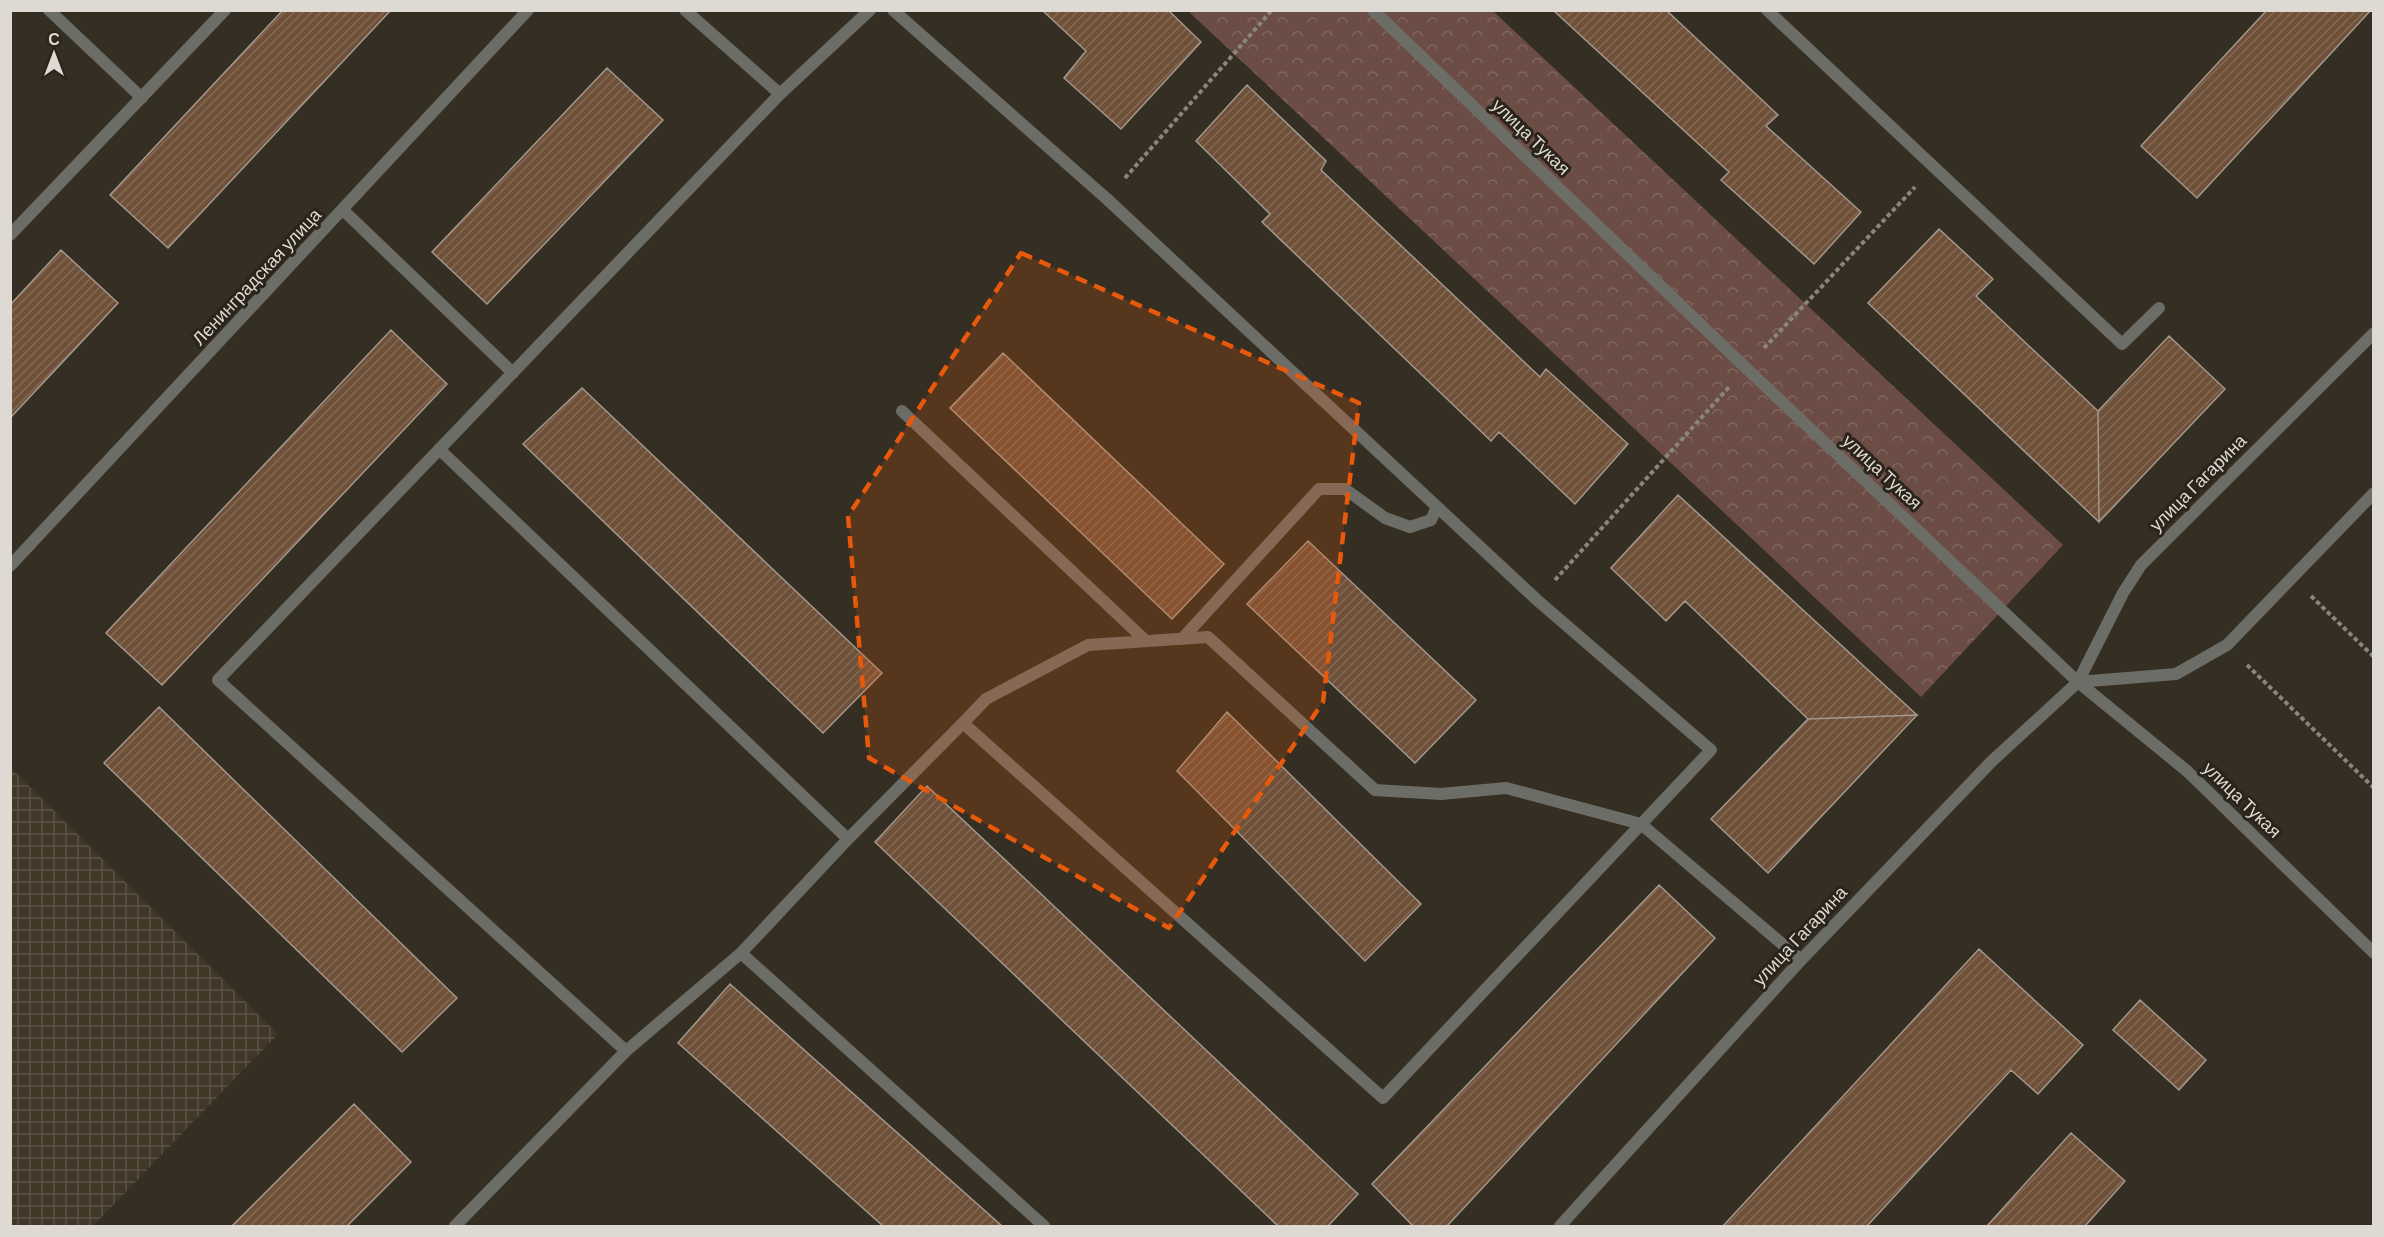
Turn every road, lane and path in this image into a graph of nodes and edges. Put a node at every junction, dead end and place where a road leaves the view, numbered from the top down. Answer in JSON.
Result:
{"nodes":[{"id":1,"x":49,"y":10,"type":"edge"},
{"id":2,"x":225,"y":10,"type":"edge"},
{"id":3,"x":528,"y":10,"type":"edge"},
{"id":4,"x":685,"y":10,"type":"edge"},
{"id":5,"x":870,"y":10,"type":"edge"},
{"id":6,"x":893,"y":10,"type":"edge"},
{"id":7,"x":1272,"y":10,"type":"edge"},
{"id":8,"x":1373,"y":10,"type":"edge"},
{"id":9,"x":1767,"y":10,"type":"edge"},
{"id":10,"x":780,"y":94,"type":"junction"},
{"id":11,"x":142,"y":98,"type":"junction"},
{"id":12,"x":1107,"y":199,"type":"junction"},
{"id":13,"x":343,"y":210,"type":"junction"},
{"id":14,"x":10,"y":235,"type":"edge"},
{"id":15,"x":2159,"y":308,"type":"dead end"},
{"id":16,"x":2373,"y":333,"type":"edge"},
{"id":17,"x":513,"y":373,"type":"junction"},
{"id":18,"x":902,"y":411,"type":"dead end"},
{"id":19,"x":439,"y":449,"type":"junction"},
{"id":20,"x":2373,"y":493,"type":"edge"},
{"id":21,"x":1437,"y":507,"type":"junction"},
{"id":22,"x":10,"y":566,"type":"edge"},
{"id":23,"x":2294,"y":579,"type":"junction"},
{"id":24,"x":1182,"y":639,"type":"junction"},
{"id":25,"x":1146,"y":641,"type":"junction"},
{"id":26,"x":2227,"y":645,"type":"junction"},
{"id":27,"x":2373,"y":657,"type":"edge"},
{"id":28,"x":2078,"y":682,"type":"junction"},
{"id":29,"x":963,"y":723,"type":"junction"},
{"id":30,"x":2373,"y":788,"type":"edge"},
{"id":31,"x":1641,"y":824,"type":"junction"},
{"id":32,"x":848,"y":839,"type":"junction"},
{"id":33,"x":741,"y":953,"type":"junction"},
{"id":34,"x":2373,"y":953,"type":"edge"},
{"id":35,"x":1801,"y":960,"type":"junction"},
{"id":36,"x":626,"y":1052,"type":"junction"},
{"id":37,"x":455,"y":1227,"type":"edge"},
{"id":38,"x":1044,"y":1227,"type":"edge"},
{"id":39,"x":1560,"y":1227,"type":"edge"}],
"edges":[{"from":1,"to":11,"type":"street"},
{"from":2,"to":11,"type":"street"},
{"from":3,"to":13,"type":"street","name":"Ленинградская улица"},
{"from":4,"to":10,"type":"street"},
{"from":5,"to":10,"type":"street"},
{"from":6,"to":12,"type":"street"},
{"from":7,"to":12,"type":"path"},
{"from":8,"to":28,"type":"street","name":"улица Тукая"},
{"from":9,"to":15,"type":"street"},
{"from":10,"to":17,"type":"street"},
{"from":11,"to":14,"type":"street"},
{"from":12,"to":21,"type":"street"},
{"from":13,"to":17,"type":"street"},
{"from":13,"to":22,"type":"street","name":"Ленинградская улица"},
{"from":16,"to":28,"type":"street","name":"улица Гагарина"},
{"from":17,"to":19,"type":"street"},
{"from":18,"to":25,"type":"street"},
{"from":19,"to":32,"type":"street"},
{"from":19,"to":36,"type":"street"},
{"from":20,"to":23,"type":"street"},
{"from":21,"to":24,"type":"street"},
{"from":21,"to":31,"type":"street"},
{"from":23,"to":26,"type":"street"},
{"from":23,"to":27,"type":"path"},
{"from":24,"to":25,"type":"street"},
{"from":24,"to":31,"type":"street"},
{"from":25,"to":29,"type":"street"},
{"from":26,"to":28,"type":"street"},
{"from":26,"to":30,"type":"path"},
{"from":28,"to":34,"type":"street","name":"улица Тукая"},
{"from":28,"to":35,"type":"street","name":"улица Гагарина"},
{"from":29,"to":31,"type":"street"},
{"from":29,"to":32,"type":"street"},
{"from":31,"to":35,"type":"street"},
{"from":32,"to":33,"type":"street"},
{"from":33,"to":36,"type":"street"},
{"from":33,"to":38,"type":"street"},
{"from":35,"to":39,"type":"street","name":"улица Гагарина"},
{"from":36,"to":37,"type":"street"}]}
